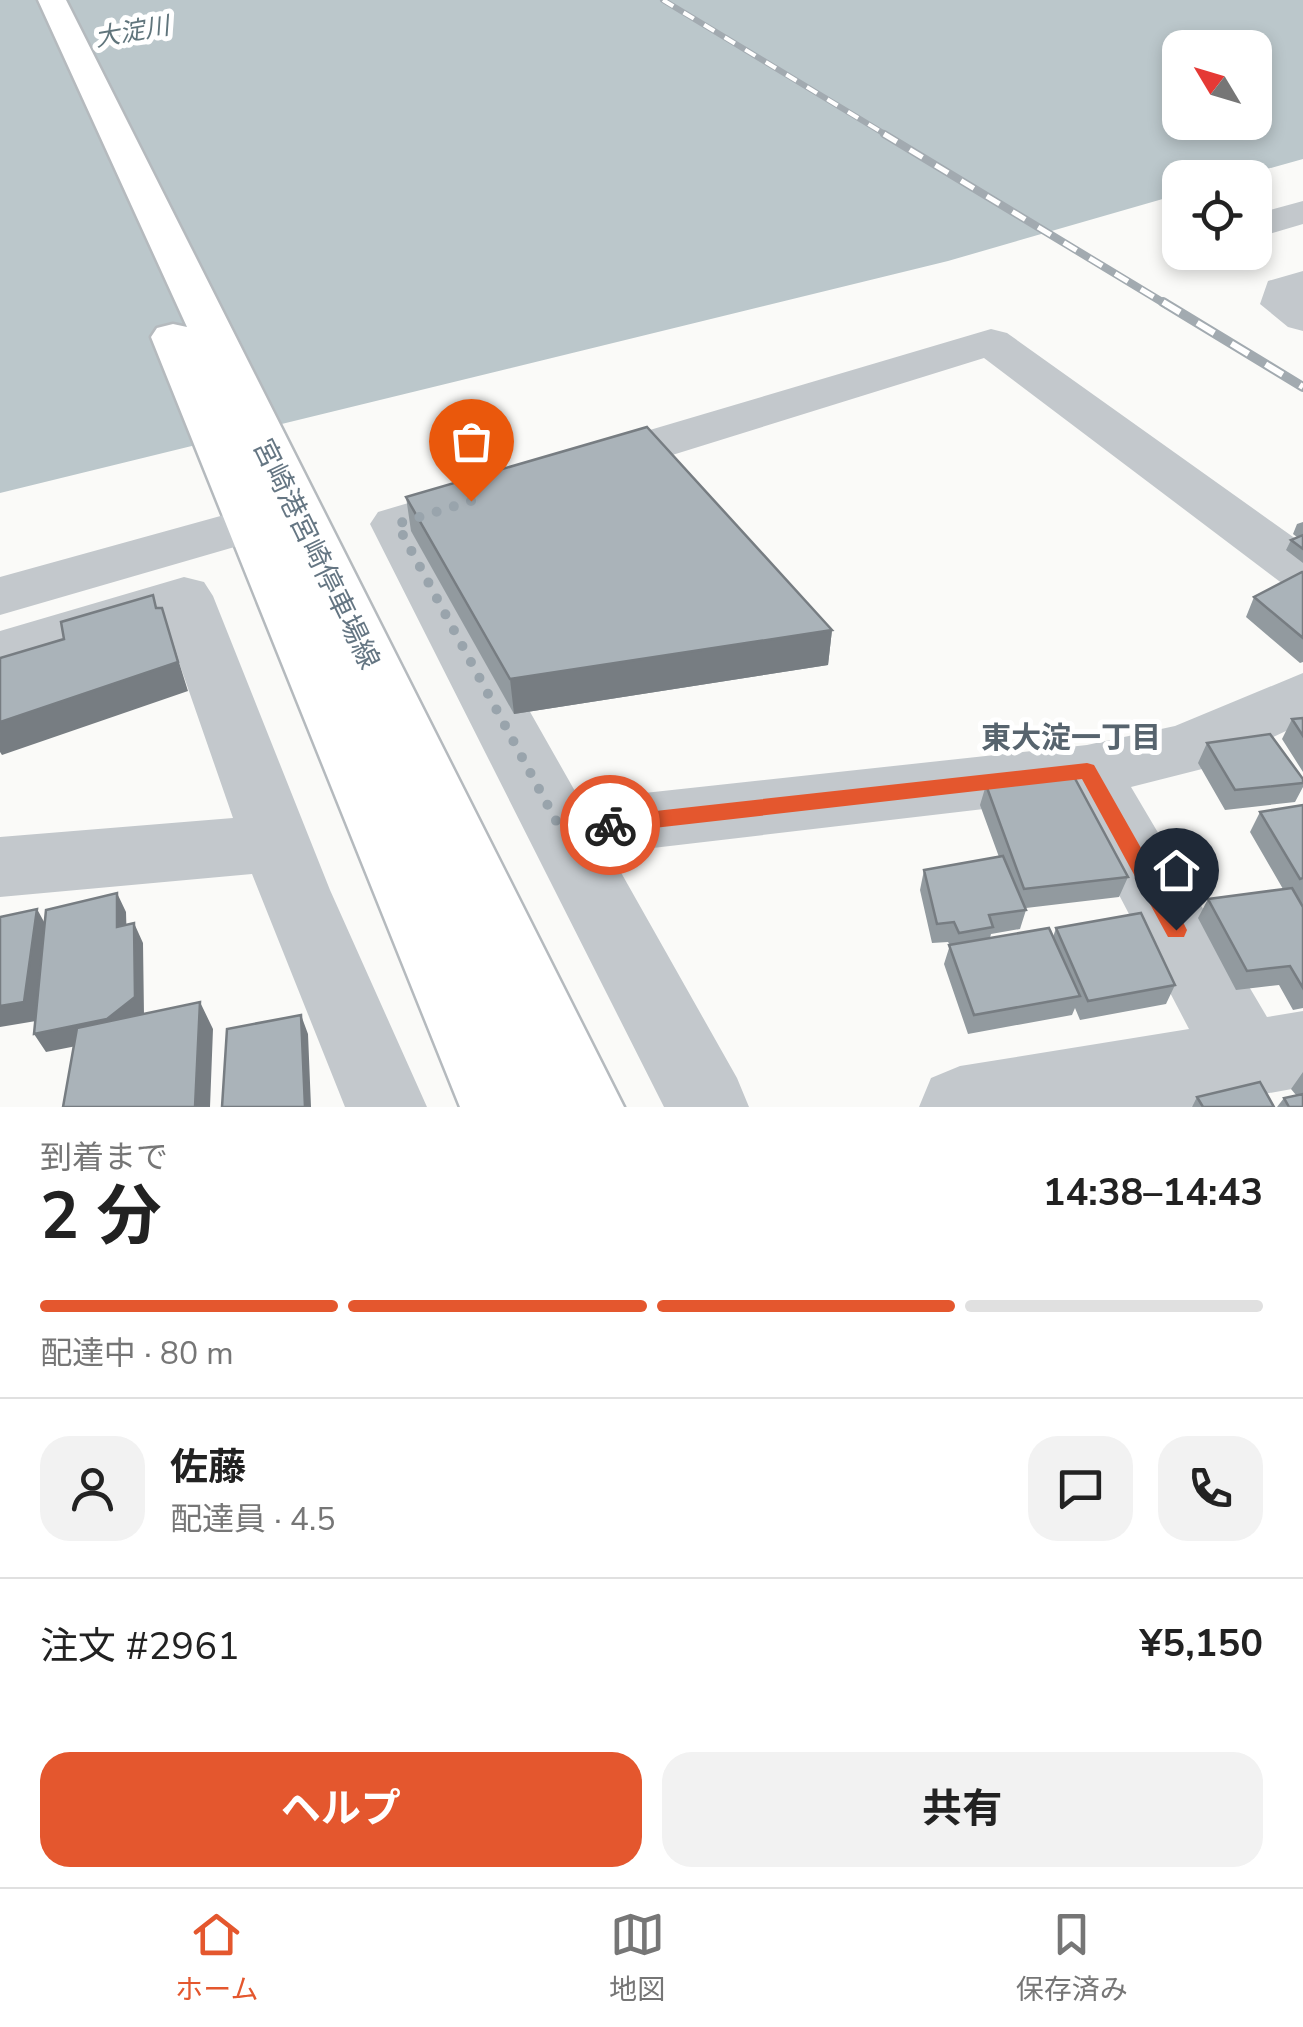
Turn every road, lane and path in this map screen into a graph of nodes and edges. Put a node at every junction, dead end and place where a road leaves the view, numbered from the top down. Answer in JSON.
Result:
{"nodes":[{"id":1,"x":28,"y":0,"type":"edge"},
{"id":2,"x":52,"y":0,"type":"edge"},
{"id":3,"x":1303,"y":212,"type":"edge"},
{"id":4,"x":1272,"y":221,"type":"edge"},
{"id":5,"x":1303,"y":283,"type":"edge"},
{"id":6,"x":1303,"y":318,"type":"edge"},
{"id":7,"x":260,"y":506,"type":"junction"},
{"id":8,"x":1303,"y":572,"type":"edge"},
{"id":9,"x":0,"y":596,"type":"edge"},
{"id":10,"x":0,"y":652,"type":"edge"},
{"id":11,"x":1303,"y":696,"type":"edge"},
{"id":12,"x":1087,"y":770,"type":"junction"},
{"id":13,"x":561,"y":830,"type":"junction"},
{"id":14,"x":277,"y":843,"type":"junction"},
{"id":15,"x":0,"y":867,"type":"edge"},
{"id":16,"x":1275,"y":1054,"type":"edge"},
{"id":17,"x":386,"y":1107,"type":"edge"},
{"id":18,"x":501,"y":1107,"type":"edge"},
{"id":19,"x":583,"y":1107,"type":"edge"},
{"id":20,"x":708,"y":1107,"type":"edge"},
{"id":21,"x":960,"y":1107,"type":"edge"}],
"edges":[{"from":1,"to":7,"type":"main road","name":"宮崎港宮崎停車場線"},
{"from":2,"to":7,"type":"main road","name":"宮崎港宮崎停車場線"},
{"from":3,"to":4,"type":"street"},
{"from":5,"to":6,"type":"street"},
{"from":7,"to":9,"type":"street"},
{"from":7,"to":18,"type":"main road","name":"宮崎港宮崎停車場線"},
{"from":7,"to":19,"type":"main road","name":"宮崎港宮崎停車場線"},
{"from":8,"to":13,"type":"street"},
{"from":10,"to":14,"type":"street"},
{"from":11,"to":12,"type":"street"},
{"from":12,"to":13,"type":"street"},
{"from":12,"to":16,"type":"street"},
{"from":13,"to":20,"type":"street"},
{"from":14,"to":15,"type":"street"},
{"from":14,"to":17,"type":"street"},
{"from":16,"to":21,"type":"street"}]}
